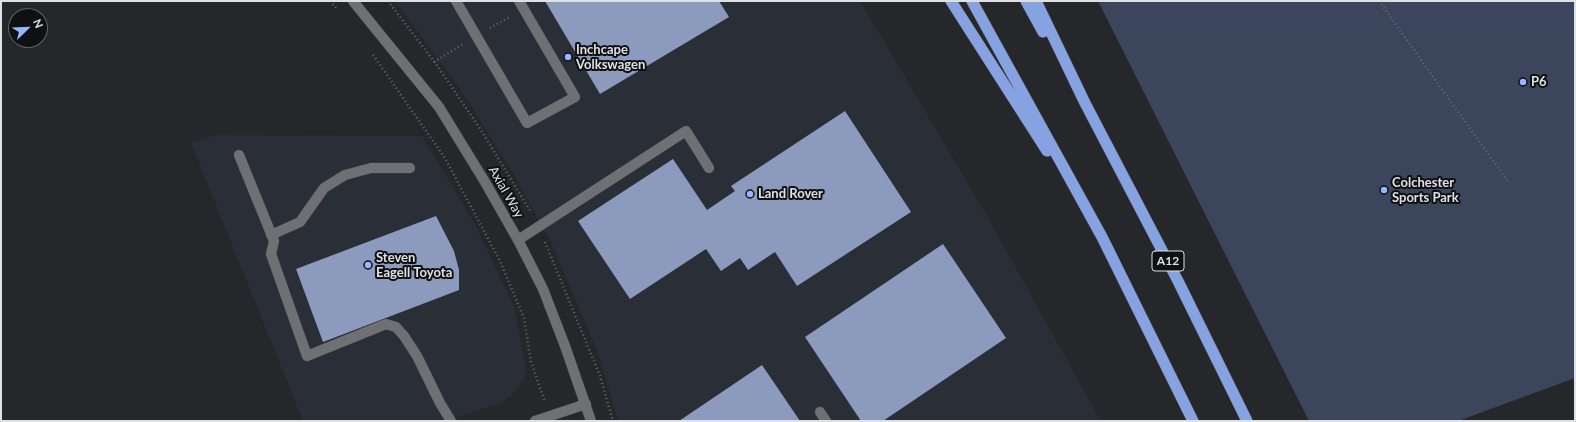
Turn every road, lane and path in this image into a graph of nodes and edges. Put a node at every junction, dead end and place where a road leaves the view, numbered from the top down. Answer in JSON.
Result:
{"nodes":[{"id":1,"x":330,"y":1,"type":"edge"},
{"id":2,"x":353,"y":1,"type":"edge"},
{"id":3,"x":456,"y":1,"type":"edge"},
{"id":4,"x":519,"y":1,"type":"edge"},
{"id":5,"x":951,"y":1,"type":"edge"},
{"id":6,"x":972,"y":1,"type":"edge"},
{"id":7,"x":1026,"y":1,"type":"edge"},
{"id":8,"x":1036,"y":1,"type":"edge"},
{"id":9,"x":1379,"y":1,"type":"edge"},
{"id":10,"x":340,"y":13,"type":"dead end"},
{"id":11,"x":368,"y":49,"type":"dead end"},
{"id":12,"x":1085,"y":103,"type":"junction"},
{"id":13,"x":239,"y":155,"type":"dead end"},
{"id":14,"x":410,"y":168,"type":"dead end"},
{"id":15,"x":709,"y":168,"type":"dead end"},
{"id":16,"x":1509,"y":183,"type":"dead end"},
{"id":17,"x":271,"y":235,"type":"junction"},
{"id":18,"x":1102,"y":238,"type":"junction"},
{"id":19,"x":518,"y":240,"type":"junction"},
{"id":20,"x":586,"y":404,"type":"junction"},
{"id":21,"x":820,"y":412,"type":"dead end"},
{"id":22,"x":550,"y":416,"type":"junction"},
{"id":23,"x":451,"y":421,"type":"edge"},
{"id":24,"x":535,"y":421,"type":"edge"},
{"id":25,"x":591,"y":421,"type":"edge"},
{"id":26,"x":826,"y":421,"type":"edge"},
{"id":27,"x":1193,"y":421,"type":"edge"},
{"id":28,"x":1247,"y":421,"type":"edge"}],
"edges":[{"from":1,"to":10,"type":"path"},
{"from":2,"to":19,"type":"street","name":"Axial Way"},
{"from":3,"to":4,"type":"street"},
{"from":5,"to":18,"type":"highway"},
{"from":6,"to":18,"type":"highway"},
{"from":7,"to":12,"type":"highway","number":"A12"},
{"from":8,"to":12,"type":"highway","number":"A12"},
{"from":9,"to":16,"type":"path"},
{"from":11,"to":22,"type":"path"},
{"from":12,"to":28,"type":"highway","number":"A12"},
{"from":13,"to":17,"type":"street"},
{"from":14,"to":17,"type":"street"},
{"from":15,"to":19,"type":"street"},
{"from":17,"to":23,"type":"street"},
{"from":18,"to":27,"type":"highway"},
{"from":19,"to":20,"type":"street","name":"Axial Way"},
{"from":20,"to":22,"type":"street"},
{"from":20,"to":25,"type":"street","name":"Axial Way"},
{"from":21,"to":26,"type":"street"},
{"from":22,"to":24,"type":"street"}]}
